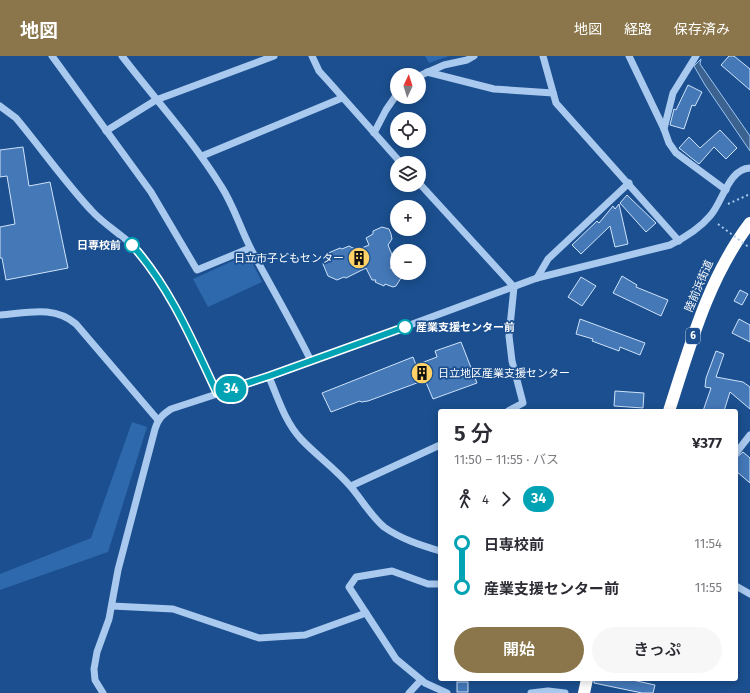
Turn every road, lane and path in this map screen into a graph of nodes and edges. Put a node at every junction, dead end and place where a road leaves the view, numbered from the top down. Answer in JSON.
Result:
{"nodes":[{"id":1,"x":52,"y":56,"type":"edge"},
{"id":2,"x":122,"y":56,"type":"edge"},
{"id":3,"x":274,"y":56,"type":"edge"},
{"id":4,"x":312,"y":56,"type":"edge"},
{"id":5,"x":474,"y":56,"type":"edge"},
{"id":6,"x":543,"y":56,"type":"edge"},
{"id":7,"x":629,"y":56,"type":"edge"},
{"id":8,"x":696,"y":56,"type":"edge"},
{"id":9,"x":427,"y":72,"type":"joint"},
{"id":10,"x":553,"y":93,"type":"junction"},
{"id":11,"x":342,"y":98,"type":"junction"},
{"id":12,"x":156,"y":100,"type":"junction"},
{"id":13,"x":390,"y":104,"type":"edge"},
{"id":14,"x":0,"y":106,"type":"edge"},
{"id":15,"x":664,"y":129,"type":"junction"},
{"id":16,"x":106,"y":131,"type":"junction"},
{"id":17,"x":374,"y":133,"type":"junction"},
{"id":18,"x":202,"y":156,"type":"junction"},
{"id":19,"x":395,"y":156,"type":"edge"},
{"id":20,"x":750,"y":168,"type":"edge"},
{"id":21,"x":630,"y":183,"type":"junction"},
{"id":22,"x":726,"y":190,"type":"junction"},
{"id":23,"x":426,"y":191,"type":"edge"},
{"id":24,"x":750,"y":194,"type":"edge"},
{"id":25,"x":726,"y":206,"type":"dead end"},
{"id":26,"x":750,"y":222,"type":"edge"},
{"id":27,"x":718,"y":224,"type":"dead end"},
{"id":28,"x":679,"y":241,"type":"junction"},
{"id":29,"x":250,"y":248,"type":"junction"},
{"id":30,"x":750,"y":248,"type":"edge"},
{"id":31,"x":537,"y":278,"type":"junction"},
{"id":32,"x":514,"y":287,"type":"junction"},
{"id":33,"x":0,"y":315,"type":"edge"},
{"id":34,"x":311,"y":361,"type":"junction"},
{"id":35,"x":269,"y":376,"type":"junction"},
{"id":36,"x":217,"y":393,"type":"junction"},
{"id":37,"x":512,"y":409,"type":"edge"},
{"id":38,"x":670,"y":409,"type":"edge"},
{"id":39,"x":158,"y":420,"type":"junction"},
{"id":40,"x":750,"y":435,"type":"edge"},
{"id":41,"x":438,"y":446,"type":"edge"},
{"id":42,"x":738,"y":450,"type":"edge"},
{"id":43,"x":351,"y":486,"type":"junction"},
{"id":44,"x":438,"y":550,"type":"edge"},
{"id":45,"x":438,"y":584,"type":"edge"},
{"id":46,"x":738,"y":587,"type":"edge"},
{"id":47,"x":750,"y":594,"type":"edge"},
{"id":48,"x":112,"y":606,"type":"junction"},
{"id":49,"x":366,"y":613,"type":"junction"},
{"id":50,"x":422,"y":680,"type":"junction"},
{"id":51,"x":587,"y":681,"type":"edge"},
{"id":52,"x":103,"y":693,"type":"edge"},
{"id":53,"x":409,"y":693,"type":"edge"},
{"id":54,"x":447,"y":693,"type":"edge"},
{"id":55,"x":531,"y":693,"type":"edge"},
{"id":56,"x":565,"y":693,"type":"edge"},
{"id":57,"x":584,"y":693,"type":"edge"}],
"edges":[{"from":1,"to":16,"type":"street"},
{"from":2,"to":12,"type":"street"},
{"from":3,"to":12,"type":"street"},
{"from":4,"to":11,"type":"street"},
{"from":5,"to":9,"type":"street"},
{"from":6,"to":10,"type":"street"},
{"from":7,"to":15,"type":"street"},
{"from":8,"to":15,"type":"street"},
{"from":9,"to":10,"type":"street"},
{"from":10,"to":21,"type":"street"},
{"from":11,"to":17,"type":"street"},
{"from":11,"to":18,"type":"street"},
{"from":12,"to":16,"type":"street"},
{"from":12,"to":18,"type":"street"},
{"from":13,"to":17,"type":"street"},
{"from":14,"to":36,"type":"street"},
{"from":15,"to":22,"type":"street"},
{"from":16,"to":29,"type":"street"},
{"from":17,"to":19,"type":"street"},
{"from":18,"to":29,"type":"street"},
{"from":20,"to":22,"type":"street"},
{"from":21,"to":28,"type":"street"},
{"from":21,"to":31,"type":"street"},
{"from":22,"to":28,"type":"street"},
{"from":23,"to":32,"type":"street"},
{"from":24,"to":25,"type":"path"},
{"from":26,"to":38,"type":"highway","name":"陸前浜街道","number":"6"},
{"from":27,"to":30,"type":"path","bridge":true},
{"from":28,"to":31,"type":"street"},
{"from":29,"to":34,"type":"street"},
{"from":31,"to":32,"type":"street"},
{"from":32,"to":34,"type":"street"},
{"from":32,"to":37,"type":"street"},
{"from":33,"to":39,"type":"street"},
{"from":34,"to":35,"type":"street"},
{"from":35,"to":36,"type":"street"},
{"from":35,"to":43,"type":"street"},
{"from":36,"to":39,"type":"street"},
{"from":39,"to":48,"type":"street"},
{"from":40,"to":42,"type":"street"},
{"from":41,"to":43,"type":"street"},
{"from":43,"to":44,"type":"street"},
{"from":45,"to":49,"type":"street"},
{"from":46,"to":47,"type":"street"},
{"from":48,"to":49,"type":"street"},
{"from":48,"to":52,"type":"street"},
{"from":49,"to":50,"type":"street"},
{"from":50,"to":53,"type":"street"},
{"from":50,"to":54,"type":"street"},
{"from":51,"to":57,"type":"highway"},
{"from":55,"to":56,"type":"street"}]}
